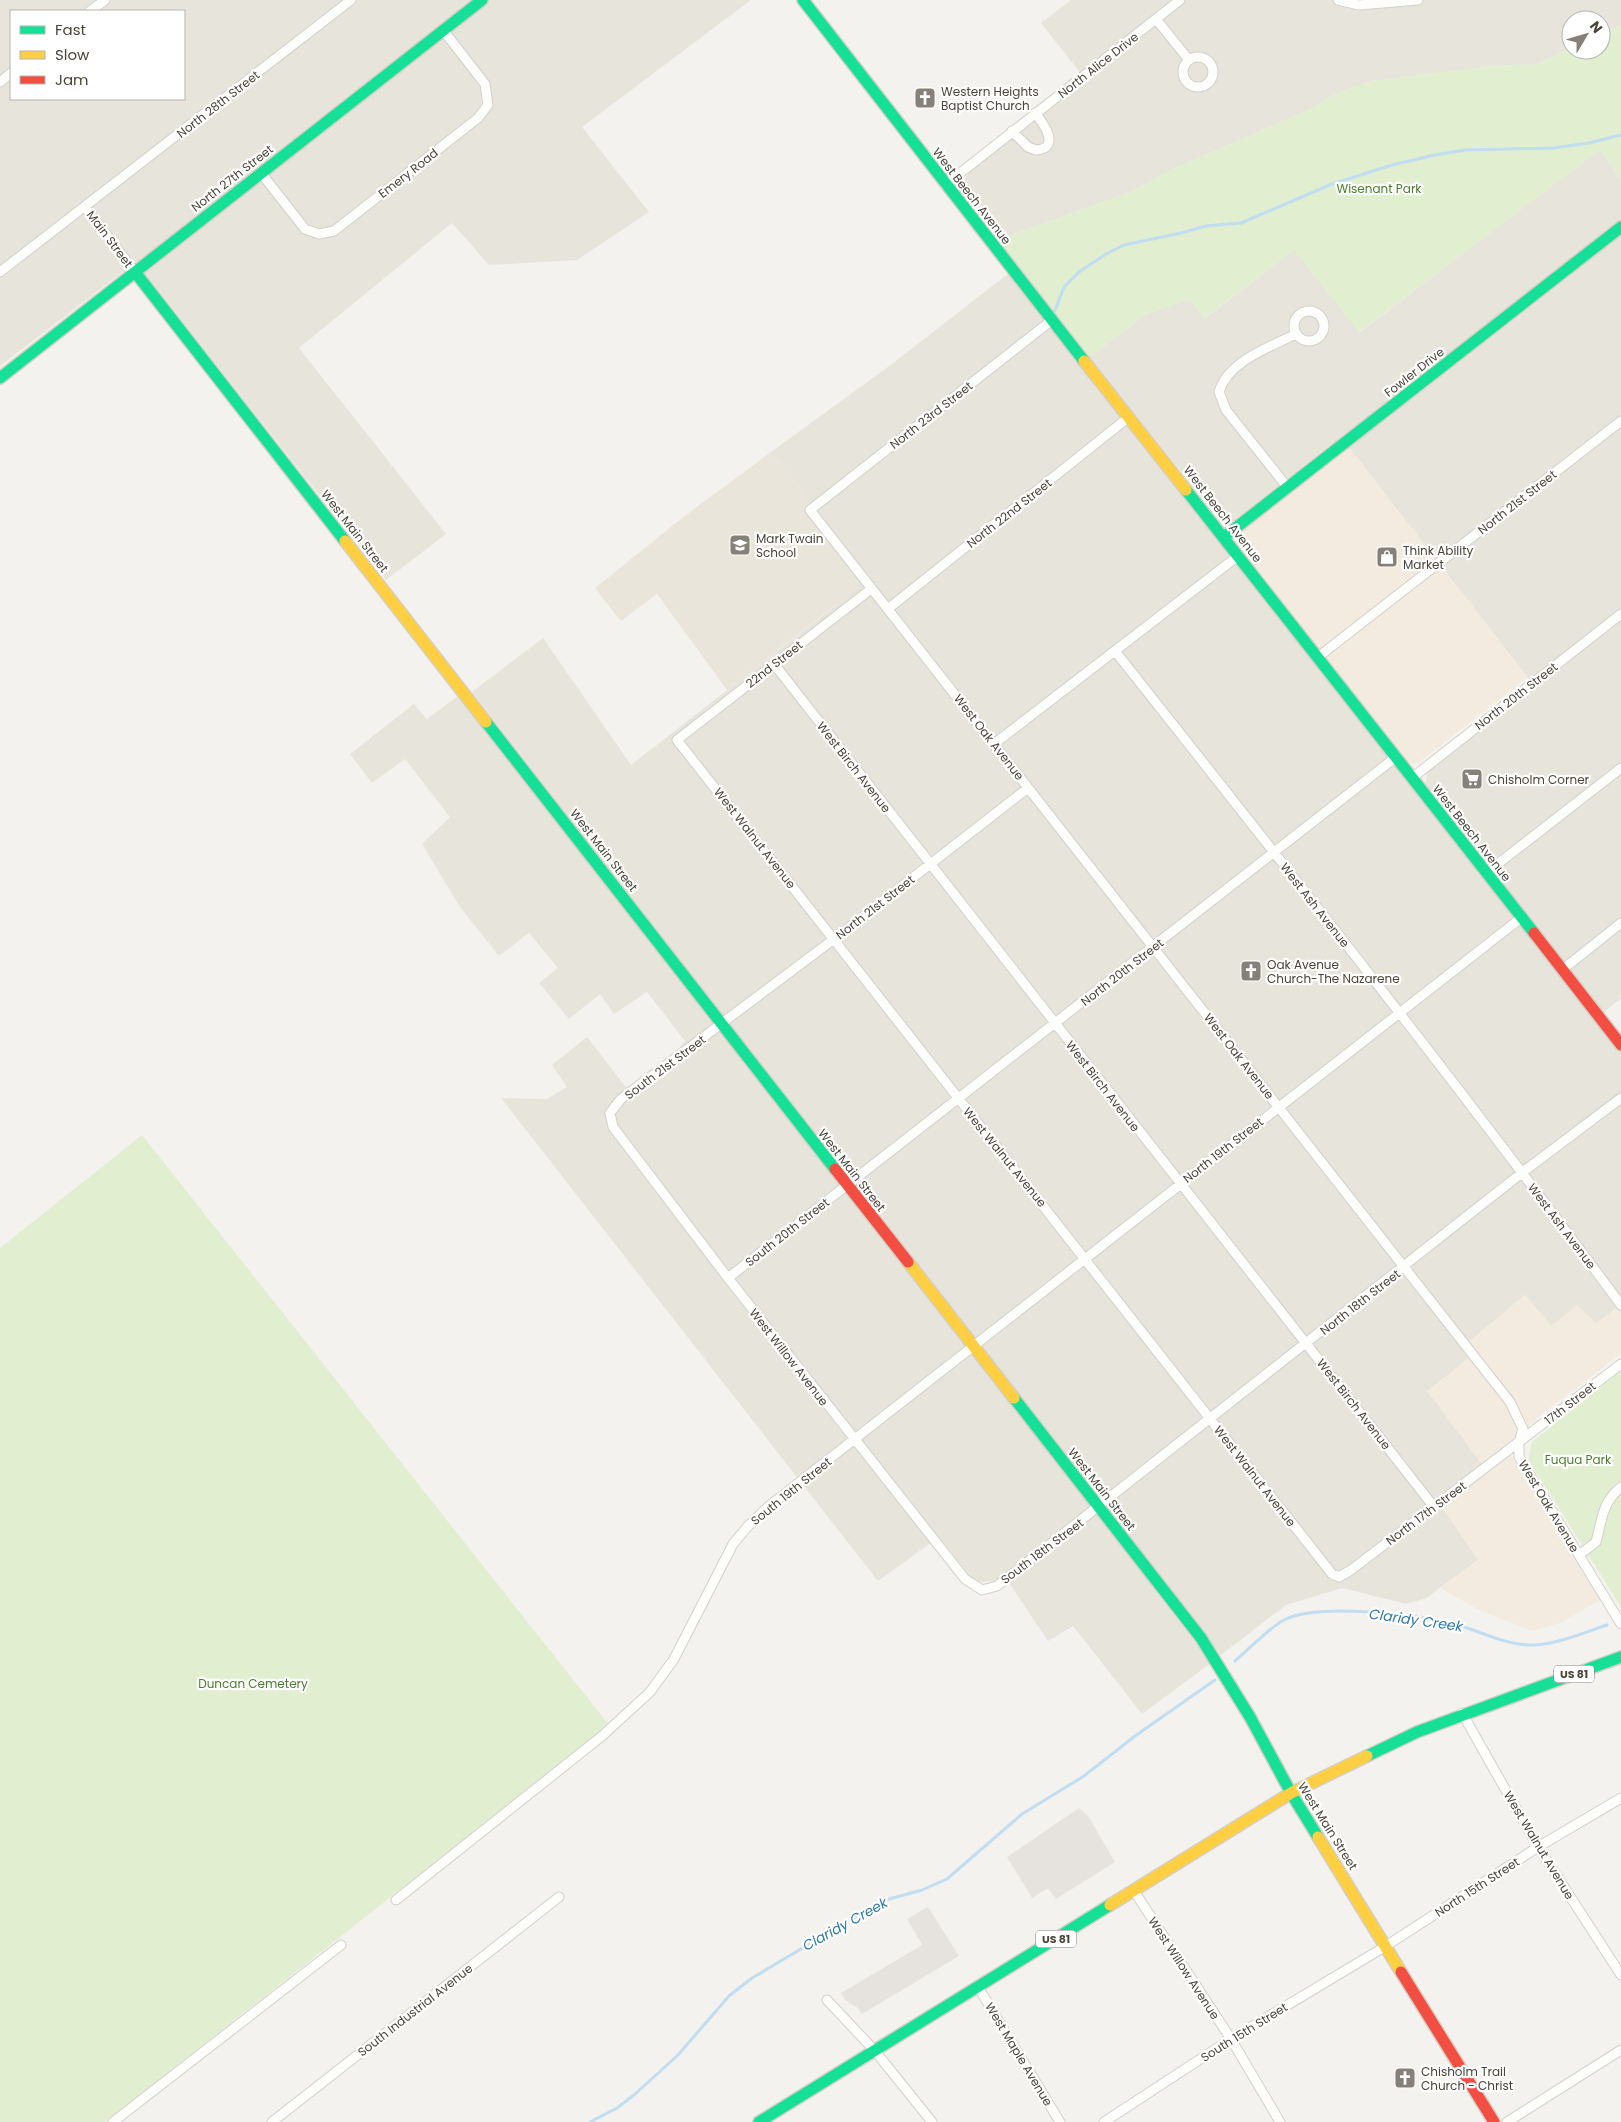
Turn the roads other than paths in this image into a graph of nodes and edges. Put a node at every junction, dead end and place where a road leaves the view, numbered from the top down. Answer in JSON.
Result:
{"nodes":[{"id":1,"x":105,"y":0,"type":"edge"},
{"id":2,"x":352,"y":0,"type":"edge"},
{"id":3,"x":482,"y":0,"type":"edge"},
{"id":4,"x":803,"y":0,"type":"edge"},
{"id":5,"x":1180,"y":0,"type":"edge"},
{"id":6,"x":1338,"y":0,"type":"edge"},
{"id":7,"x":1418,"y":0,"type":"edge"},
{"id":8,"x":91,"y":10,"type":"edge"},
{"id":9,"x":1156,"y":19,"type":"junction"},
{"id":10,"x":443,"y":30,"type":"junction"},
{"id":11,"x":1189,"y":60,"type":"dead end"},
{"id":12,"x":10,"y":74,"type":"edge"},
{"id":13,"x":0,"y":82,"type":"edge"},
{"id":14,"x":1035,"y":113,"type":"junction"},
{"id":15,"x":1012,"y":131,"type":"junction"},
{"id":16,"x":261,"y":173,"type":"junction"},
{"id":17,"x":945,"y":185,"type":"junction"},
{"id":18,"x":85,"y":206,"type":"junction"},
{"id":19,"x":1621,"y":227,"type":"edge"},
{"id":20,"x":0,"y":272,"type":"edge"},
{"id":21,"x":135,"y":272,"type":"junction"},
{"id":22,"x":1052,"y":320,"type":"junction"},
{"id":23,"x":1296,"y":334,"type":"dead end"},
{"id":24,"x":0,"y":378,"type":"edge"},
{"id":25,"x":1129,"y":418,"type":"junction"},
{"id":26,"x":1621,"y":421,"type":"edge"},
{"id":27,"x":1288,"y":488,"type":"junction"},
{"id":28,"x":810,"y":510,"type":"joint"},
{"id":29,"x":1224,"y":537,"type":"junction"},
{"id":30,"x":1238,"y":556,"type":"junction"},
{"id":31,"x":871,"y":589,"type":"junction"},
{"id":32,"x":889,"y":608,"type":"junction"},
{"id":33,"x":1621,"y":614,"type":"edge"},
{"id":34,"x":1115,"y":651,"type":"junction"},
{"id":35,"x":1318,"y":657,"type":"junction"},
{"id":36,"x":774,"y":664,"type":"junction"},
{"id":37,"x":677,"y":740,"type":"joint"},
{"id":38,"x":994,"y":744,"type":"junction"},
{"id":39,"x":1396,"y":757,"type":"junction"},
{"id":40,"x":1621,"y":768,"type":"edge"},
{"id":41,"x":1412,"y":778,"type":"junction"},
{"id":42,"x":1028,"y":788,"type":"junction"},
{"id":43,"x":1274,"y":851,"type":"junction"},
{"id":44,"x":929,"y":864,"type":"junction"},
{"id":45,"x":1486,"y":873,"type":"junction"},
{"id":46,"x":1521,"y":918,"type":"junction"},
{"id":47,"x":1621,"y":923,"type":"edge"},
{"id":48,"x":834,"y":939,"type":"junction"},
{"id":49,"x":1153,"y":947,"type":"junction"},
{"id":50,"x":1562,"y":970,"type":"junction"},
{"id":51,"x":1398,"y":1012,"type":"junction"},
{"id":52,"x":722,"y":1024,"type":"junction"},
{"id":53,"x":1055,"y":1024,"type":"junction"},
{"id":54,"x":1621,"y":1045,"type":"edge"},
{"id":55,"x":1621,"y":1098,"type":"edge"},
{"id":56,"x":958,"y":1099,"type":"junction"},
{"id":57,"x":1279,"y":1106,"type":"junction"},
{"id":58,"x":610,"y":1112,"type":"joint"},
{"id":59,"x":1523,"y":1172,"type":"junction"},
{"id":60,"x":1180,"y":1185,"type":"junction"},
{"id":61,"x":847,"y":1186,"type":"junction"},
{"id":62,"x":1085,"y":1258,"type":"junction"},
{"id":63,"x":1404,"y":1268,"type":"junction"},
{"id":64,"x":728,"y":1278,"type":"junction"},
{"id":65,"x":1621,"y":1305,"type":"edge"},
{"id":66,"x":1307,"y":1344,"type":"junction"},
{"id":67,"x":973,"y":1348,"type":"junction"},
{"id":68,"x":1621,"y":1364,"type":"edge"},
{"id":69,"x":1210,"y":1419,"type":"junction"},
{"id":70,"x":854,"y":1440,"type":"junction"},
{"id":71,"x":1519,"y":1443,"type":"junction"},
{"id":72,"x":1621,"y":1487,"type":"edge"},
{"id":73,"x":1434,"y":1507,"type":"junction"},
{"id":74,"x":1099,"y":1508,"type":"junction"},
{"id":75,"x":1579,"y":1556,"type":"junction"},
{"id":76,"x":1332,"y":1574,"type":"joint"},
{"id":77,"x":982,"y":1590,"type":"joint"},
{"id":78,"x":1621,"y":1624,"type":"edge"},
{"id":79,"x":1621,"y":1657,"type":"edge"},
{"id":80,"x":1462,"y":1714,"type":"junction"},
{"id":81,"x":1291,"y":1793,"type":"junction"},
{"id":82,"x":1621,"y":1798,"type":"edge"},
{"id":83,"x":1538,"y":1847,"type":"junction"},
{"id":84,"x":1134,"y":1891,"type":"junction"},
{"id":85,"x":559,"y":1897,"type":"dead end"},
{"id":86,"x":396,"y":1900,"type":"dead end"},
{"id":87,"x":341,"y":1946,"type":"dead end"},
{"id":88,"x":1386,"y":1946,"type":"junction"},
{"id":89,"x":1621,"y":1975,"type":"edge"},
{"id":90,"x":978,"y":1986,"type":"junction"},
{"id":91,"x":827,"y":2000,"type":"dead end"},
{"id":92,"x":1231,"y":2039,"type":"junction"},
{"id":93,"x":875,"y":2050,"type":"junction"},
{"id":94,"x":1621,"y":2050,"type":"edge"},
{"id":95,"x":113,"y":2122,"type":"edge"},
{"id":96,"x":272,"y":2122,"type":"edge"},
{"id":97,"x":759,"y":2122,"type":"edge"},
{"id":98,"x":932,"y":2122,"type":"edge"},
{"id":99,"x":1060,"y":2122,"type":"edge"},
{"id":100,"x":1104,"y":2122,"type":"edge"},
{"id":101,"x":1280,"y":2122,"type":"edge"},
{"id":102,"x":1494,"y":2122,"type":"edge"},
{"id":103,"x":1507,"y":2122,"type":"edge"}],
"edges":[{"from":1,"to":8,"type":"street"},
{"from":2,"to":18,"type":"street","name":"North 28th Street"},
{"from":3,"to":10,"type":"street","name":"North 27th Street"},
{"from":4,"to":17,"type":"street","name":"West Beech Avenue"},
{"from":5,"to":9,"type":"street","name":"North Alice Drive"},
{"from":6,"to":7,"type":"street"},
{"from":9,"to":11,"type":"street"},
{"from":9,"to":14,"type":"street","name":"North Alice Drive"},
{"from":10,"to":16,"type":"street","name":"North 27th Street"},
{"from":10,"to":16,"type":"street","name":"Emery Road"},
{"from":12,"to":13,"type":"street"},
{"from":14,"to":15,"type":"street","name":"North Alice Drive"},
{"from":14,"to":15,"type":"street"},
{"from":15,"to":17,"type":"street","name":"North Alice Drive"},
{"from":16,"to":21,"type":"street","name":"North 27th Street"},
{"from":17,"to":22,"type":"street","name":"West Beech Avenue"},
{"from":18,"to":20,"type":"street","name":"North 28th Street"},
{"from":18,"to":21,"type":"street","name":"Main Street"},
{"from":19,"to":27,"type":"street","name":"Fowler Drive"},
{"from":21,"to":24,"type":"street","name":"North 27th Street"},
{"from":21,"to":52,"type":"street","name":"West Main Street"},
{"from":22,"to":25,"type":"street","name":"West Beech Avenue"},
{"from":22,"to":28,"type":"street","name":"North 23rd Street"},
{"from":23,"to":27,"type":"street"},
{"from":25,"to":29,"type":"street","name":"West Beech Avenue"},
{"from":25,"to":32,"type":"street","name":"North 22nd Street"},
{"from":26,"to":35,"type":"street","name":"North 21st Street"},
{"from":27,"to":29,"type":"street","name":"Fowler Drive"},
{"from":28,"to":31,"type":"street","name":"West Oak Avenue"},
{"from":29,"to":30,"type":"street","name":"West Beech Avenue"},
{"from":30,"to":34,"type":"street"},
{"from":30,"to":35,"type":"street","name":"West Beech Avenue"},
{"from":31,"to":32,"type":"street","name":"West Oak Avenue"},
{"from":31,"to":36,"type":"street","name":"22nd Street"},
{"from":32,"to":38,"type":"street","name":"West Oak Avenue"},
{"from":33,"to":41,"type":"street","name":"North 20th Street"},
{"from":34,"to":38,"type":"street"},
{"from":34,"to":43,"type":"street","name":"West Ash Avenue"},
{"from":35,"to":39,"type":"street","name":"West Beech Avenue"},
{"from":36,"to":37,"type":"street","name":"22nd Street"},
{"from":36,"to":44,"type":"street","name":"West Birch Avenue"},
{"from":37,"to":48,"type":"street","name":"West Walnut Avenue"},
{"from":38,"to":42,"type":"street","name":"West Oak Avenue"},
{"from":39,"to":41,"type":"street","name":"West Beech Avenue"},
{"from":39,"to":43,"type":"street","name":"North 20th Street"},
{"from":40,"to":45,"type":"street"},
{"from":41,"to":45,"type":"street","name":"West Beech Avenue"},
{"from":42,"to":44,"type":"street","name":"North 21st Street"},
{"from":42,"to":49,"type":"street","name":"West Oak Avenue"},
{"from":43,"to":49,"type":"street","name":"North 20th Street"},
{"from":43,"to":51,"type":"street","name":"West Ash Avenue"},
{"from":44,"to":48,"type":"street","name":"North 21st Street"},
{"from":44,"to":53,"type":"street","name":"West Birch Avenue"},
{"from":45,"to":46,"type":"street","name":"West Beech Avenue"},
{"from":46,"to":50,"type":"street","name":"West Beech Avenue"},
{"from":46,"to":51,"type":"street","name":"North 19th Street"},
{"from":47,"to":50,"type":"street"},
{"from":48,"to":52,"type":"street","name":"North 21st Street"},
{"from":48,"to":56,"type":"street","name":"West Walnut Avenue"},
{"from":49,"to":53,"type":"street","name":"North 20th Street"},
{"from":49,"to":57,"type":"street","name":"West Oak Avenue"},
{"from":50,"to":54,"type":"street","name":"West Beech Avenue"},
{"from":51,"to":57,"type":"street","name":"North 19th Street"},
{"from":51,"to":59,"type":"street","name":"West Ash Avenue"},
{"from":52,"to":58,"type":"street","name":"South 21st Street"},
{"from":52,"to":61,"type":"street","name":"West Main Street"},
{"from":53,"to":56,"type":"street","name":"North 20th Street"},
{"from":53,"to":60,"type":"street","name":"West Birch Avenue"},
{"from":55,"to":59,"type":"street","name":"North 18th Street"},
{"from":56,"to":61,"type":"street","name":"North 20th Street"},
{"from":56,"to":62,"type":"street","name":"West Walnut Avenue"},
{"from":57,"to":60,"type":"street","name":"North 19th Street"},
{"from":57,"to":63,"type":"street","name":"West Oak Avenue"},
{"from":58,"to":64,"type":"street","name":"West Willow Avenue"},
{"from":59,"to":63,"type":"street","name":"North 18th Street"},
{"from":59,"to":65,"type":"street","name":"West Ash Avenue"},
{"from":60,"to":62,"type":"street","name":"North 19th Street"},
{"from":60,"to":66,"type":"street","name":"West Birch Avenue"},
{"from":61,"to":64,"type":"street","name":"South 20th Street"},
{"from":61,"to":67,"type":"street","name":"West Main Street"},
{"from":62,"to":67,"type":"street","name":"North 19th Street"},
{"from":62,"to":69,"type":"street","name":"West Walnut Avenue"},
{"from":63,"to":66,"type":"street","name":"North 18th Street"},
{"from":63,"to":71,"type":"street","name":"West Oak Avenue"},
{"from":64,"to":70,"type":"street","name":"West Willow Avenue"},
{"from":66,"to":69,"type":"street","name":"North 18th Street"},
{"from":66,"to":73,"type":"street","name":"West Birch Avenue"},
{"from":67,"to":70,"type":"street","name":"South 19th Street"},
{"from":67,"to":74,"type":"street","name":"West Main Street"},
{"from":68,"to":71,"type":"street","name":"17th Street"},
{"from":69,"to":74,"type":"street","name":"North 18th Street"},
{"from":69,"to":76,"type":"street","name":"West Walnut Avenue"},
{"from":70,"to":77,"type":"street","name":"West Willow Avenue"},
{"from":70,"to":86,"type":"street","name":"South 19th Street"},
{"from":71,"to":73,"type":"street","name":"North 17th Street"},
{"from":71,"to":75,"type":"street","name":"West Oak Avenue"},
{"from":72,"to":75,"type":"street"},
{"from":73,"to":76,"type":"street","name":"North 17th Street"},
{"from":74,"to":77,"type":"street","name":"South 18th Street"},
{"from":74,"to":81,"type":"street","name":"West Main Street"},
{"from":75,"to":78,"type":"street","name":"West Oak Avenue"},
{"from":79,"to":80,"type":"street","number":"US 81"},
{"from":80,"to":81,"type":"street","number":"US 81"},
{"from":80,"to":83,"type":"street","name":"West Walnut Avenue"},
{"from":81,"to":84,"type":"street","number":"US 81"},
{"from":81,"to":88,"type":"street","name":"West Main Street"},
{"from":82,"to":83,"type":"street","name":"North 15th Street"},
{"from":83,"to":88,"type":"street","name":"North 15th Street"},
{"from":83,"to":89,"type":"street","name":"West Walnut Avenue"},
{"from":84,"to":90,"type":"street","number":"US 81"},
{"from":84,"to":92,"type":"street","name":"West Willow Avenue"},
{"from":85,"to":96,"type":"street","name":"South Industrial Avenue"},
{"from":87,"to":95,"type":"street"},
{"from":88,"to":92,"type":"street","name":"South 15th Street"},
{"from":88,"to":102,"type":"street","name":"West Main Street"},
{"from":90,"to":93,"type":"street","number":"US 81"},
{"from":90,"to":99,"type":"street","name":"West Maple Avenue"},
{"from":91,"to":93,"type":"street"},
{"from":92,"to":100,"type":"street","name":"South 15th Street"},
{"from":92,"to":101,"type":"street","name":"West Willow Avenue"},
{"from":93,"to":97,"type":"street","number":"US 81"},
{"from":93,"to":98,"type":"street"},
{"from":94,"to":103,"type":"street"}]}
